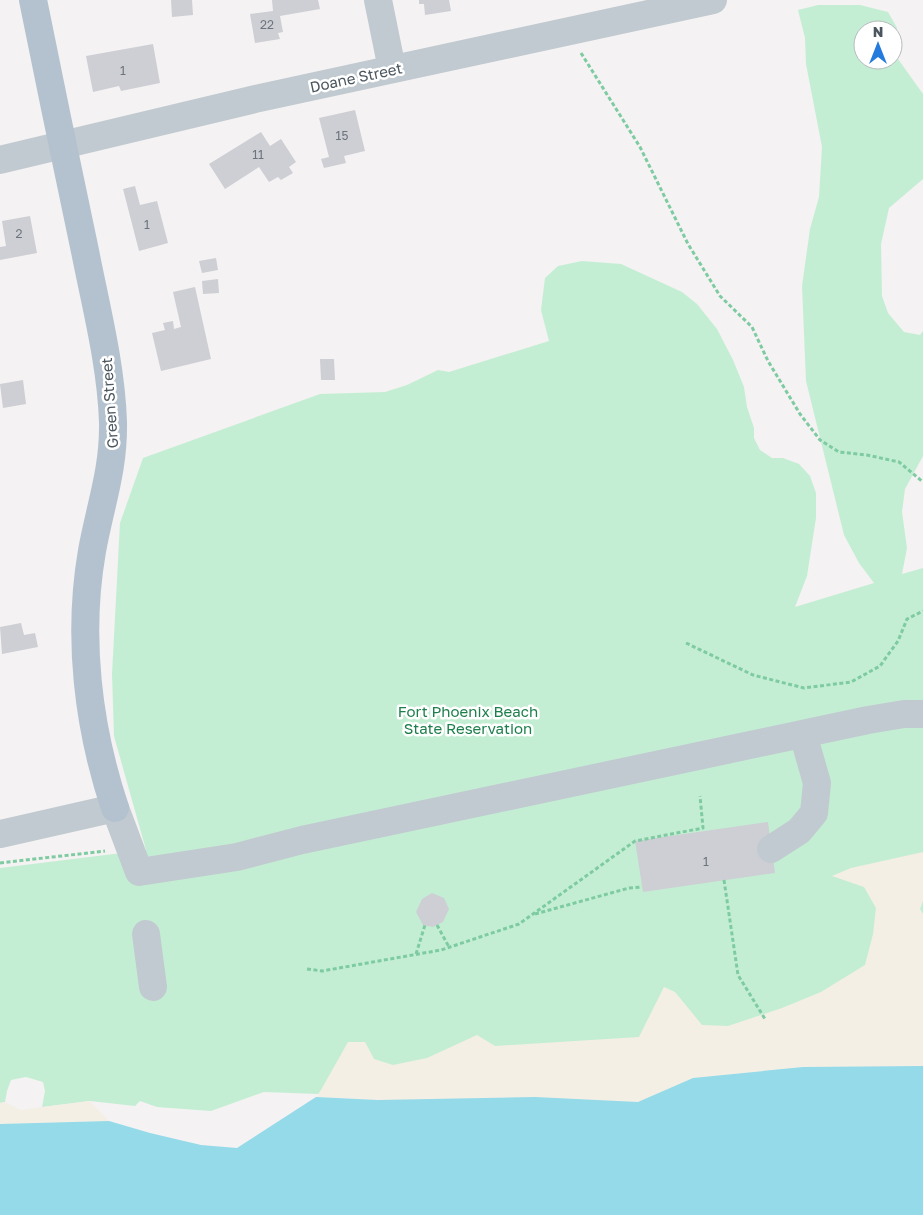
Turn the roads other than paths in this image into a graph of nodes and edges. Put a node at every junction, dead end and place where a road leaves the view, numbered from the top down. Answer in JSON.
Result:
{"nodes":[{"id":1,"x":34,"y":0,"type":"edge"},
{"id":2,"x":378,"y":0,"type":"edge"},
{"id":3,"x":713,"y":0,"type":"edge"},
{"id":4,"x":392,"y":69,"type":"junction"},
{"id":5,"x":62,"y":145,"type":"junction"},
{"id":6,"x":0,"y":160,"type":"edge"},
{"id":7,"x":923,"y":714,"type":"edge"},
{"id":8,"x":803,"y":734,"type":"junction"},
{"id":9,"x":115,"y":808,"type":"junction"},
{"id":10,"x":0,"y":834,"type":"edge"},
{"id":11,"x":772,"y":849,"type":"dead end"},
{"id":12,"x":146,"y":934,"type":"dead end"},
{"id":13,"x":153,"y":988,"type":"dead end"}],
"edges":[{"from":1,"to":5,"type":"main road","name":"Green Street"},
{"from":2,"to":4,"type":"street"},
{"from":3,"to":4,"type":"street","name":"Doane Street"},
{"from":4,"to":5,"type":"street","name":"Doane Street"},
{"from":5,"to":6,"type":"street","name":"Doane Street"},
{"from":5,"to":9,"type":"main road","name":"Green Street"},
{"from":7,"to":8,"type":"street"},
{"from":8,"to":9,"type":"street"},
{"from":8,"to":11,"type":"street"},
{"from":9,"to":10,"type":"street"},
{"from":12,"to":13,"type":"street"}]}
